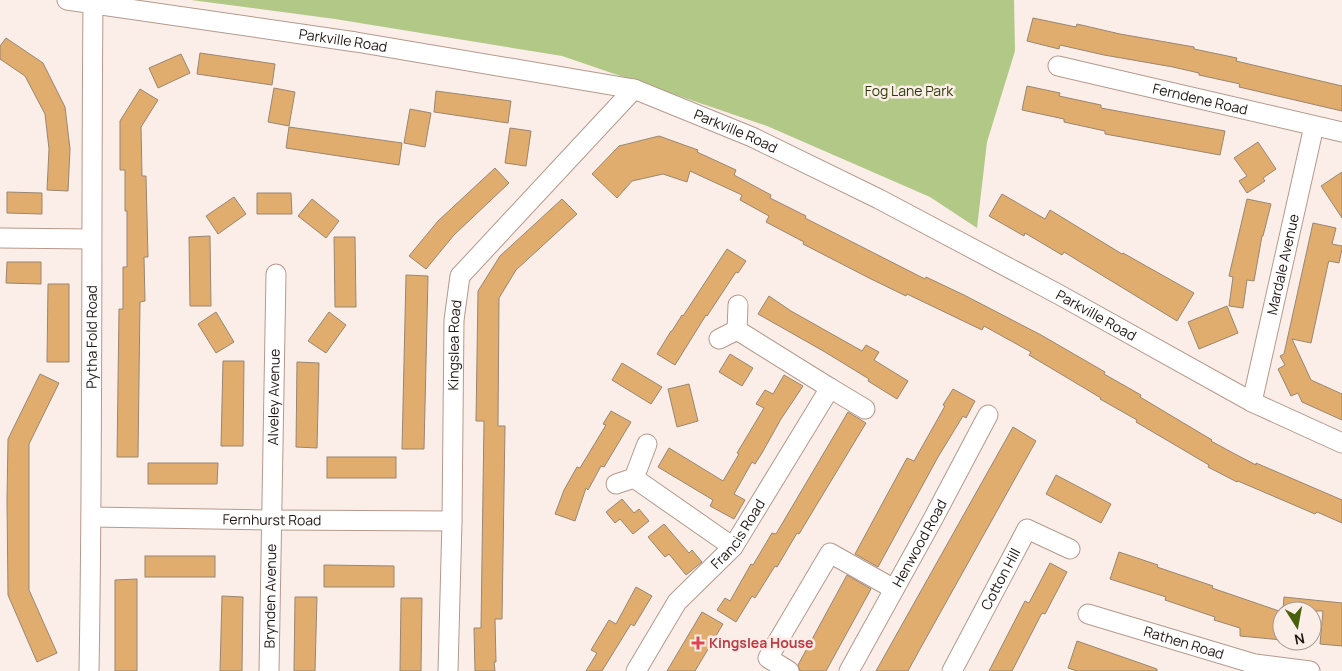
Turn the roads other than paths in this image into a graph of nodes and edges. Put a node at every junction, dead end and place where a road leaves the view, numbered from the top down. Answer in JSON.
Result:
{"nodes":[{"id":1,"x":67,"y":0,"type":"edge"},
{"id":2,"x":93,"y":3,"type":"junction"},
{"id":3,"x":1058,"y":66,"type":"dead end"},
{"id":4,"x":634,"y":89,"type":"junction"},
{"id":5,"x":1314,"y":126,"type":"junction"},
{"id":6,"x":1342,"y":132,"type":"edge"},
{"id":7,"x":0,"y":238,"type":"edge"},
{"id":8,"x":91,"y":239,"type":"junction"},
{"id":9,"x":276,"y":274,"type":"dead end"},
{"id":10,"x":738,"y":305,"type":"dead end"},
{"id":11,"x":737,"y":330,"type":"junction"},
{"id":12,"x":719,"y":339,"type":"dead end"},
{"id":13,"x":830,"y":388,"type":"junction"},
{"id":14,"x":1252,"y":402,"type":"junction"},
{"id":15,"x":865,"y":409,"type":"dead end"},
{"id":16,"x":988,"y":415,"type":"dead end"},
{"id":17,"x":1342,"y":443,"type":"edge"},
{"id":18,"x":647,"y":444,"type":"dead end"},
{"id":19,"x":634,"y":478,"type":"junction"},
{"id":20,"x":616,"y":484,"type":"dead end"},
{"id":21,"x":92,"y":517,"type":"junction"},
{"id":22,"x":271,"y":520,"type":"junction"},
{"id":23,"x":452,"y":521,"type":"junction"},
{"id":24,"x":733,"y":548,"type":"junction"},
{"id":25,"x":1070,"y":549,"type":"dead end"},
{"id":26,"x":894,"y":590,"type":"junction"},
{"id":27,"x":1088,"y":614,"type":"dead end"},
{"id":28,"x":765,"y":665,"type":"edge"},
{"id":29,"x":1254,"y":668,"type":"edge"},
{"id":30,"x":89,"y":671,"type":"edge"},
{"id":31,"x":269,"y":671,"type":"edge"},
{"id":32,"x":448,"y":671,"type":"edge"},
{"id":33,"x":636,"y":671,"type":"edge"},
{"id":34,"x":789,"y":671,"type":"edge"},
{"id":35,"x":849,"y":671,"type":"edge"},
{"id":36,"x":952,"y":671,"type":"edge"},
{"id":37,"x":1310,"y":671,"type":"edge"}],
"edges":[{"from":1,"to":2,"type":"street","name":"Parkville Road"},
{"from":2,"to":4,"type":"street","name":"Parkville Road"},
{"from":2,"to":8,"type":"street","name":"Pytha Fold Road"},
{"from":3,"to":5,"type":"street","name":"Ferndene Road"},
{"from":4,"to":14,"type":"street","name":"Parkville Road"},
{"from":4,"to":23,"type":"street","name":"Kingslea Road"},
{"from":5,"to":6,"type":"street","name":"Ferndene Road"},
{"from":5,"to":14,"type":"street","name":"Mardale Avenue"},
{"from":7,"to":8,"type":"street"},
{"from":8,"to":21,"type":"street","name":"Pytha Fold Road"},
{"from":9,"to":22,"type":"street","name":"Alveley Avenue"},
{"from":10,"to":11,"type":"street"},
{"from":11,"to":12,"type":"street"},
{"from":11,"to":13,"type":"street"},
{"from":13,"to":15,"type":"street"},
{"from":13,"to":24,"type":"street","name":"Francis Road"},
{"from":14,"to":17,"type":"street","name":"Parkville Road"},
{"from":16,"to":26,"type":"street","name":"Henwood Road"},
{"from":18,"to":19,"type":"street"},
{"from":19,"to":20,"type":"street"},
{"from":19,"to":24,"type":"street"},
{"from":21,"to":22,"type":"street","name":"Fernhurst Road"},
{"from":21,"to":30,"type":"street","name":"Pytha Fold Road"},
{"from":22,"to":23,"type":"street","name":"Fernhurst Road"},
{"from":22,"to":31,"type":"street","name":"Brynden Avenue"},
{"from":23,"to":32,"type":"street","name":"Kingslea Road"},
{"from":24,"to":33,"type":"street","name":"Francis Road"},
{"from":25,"to":36,"type":"street","name":"Cotton Hill"},
{"from":26,"to":28,"type":"street"},
{"from":26,"to":35,"type":"street","name":"Henwood Road"},
{"from":27,"to":29,"type":"street","name":"Rathen Road"},
{"from":28,"to":34,"type":"street"},
{"from":29,"to":37,"type":"street","name":"Rathen Road"}]}
